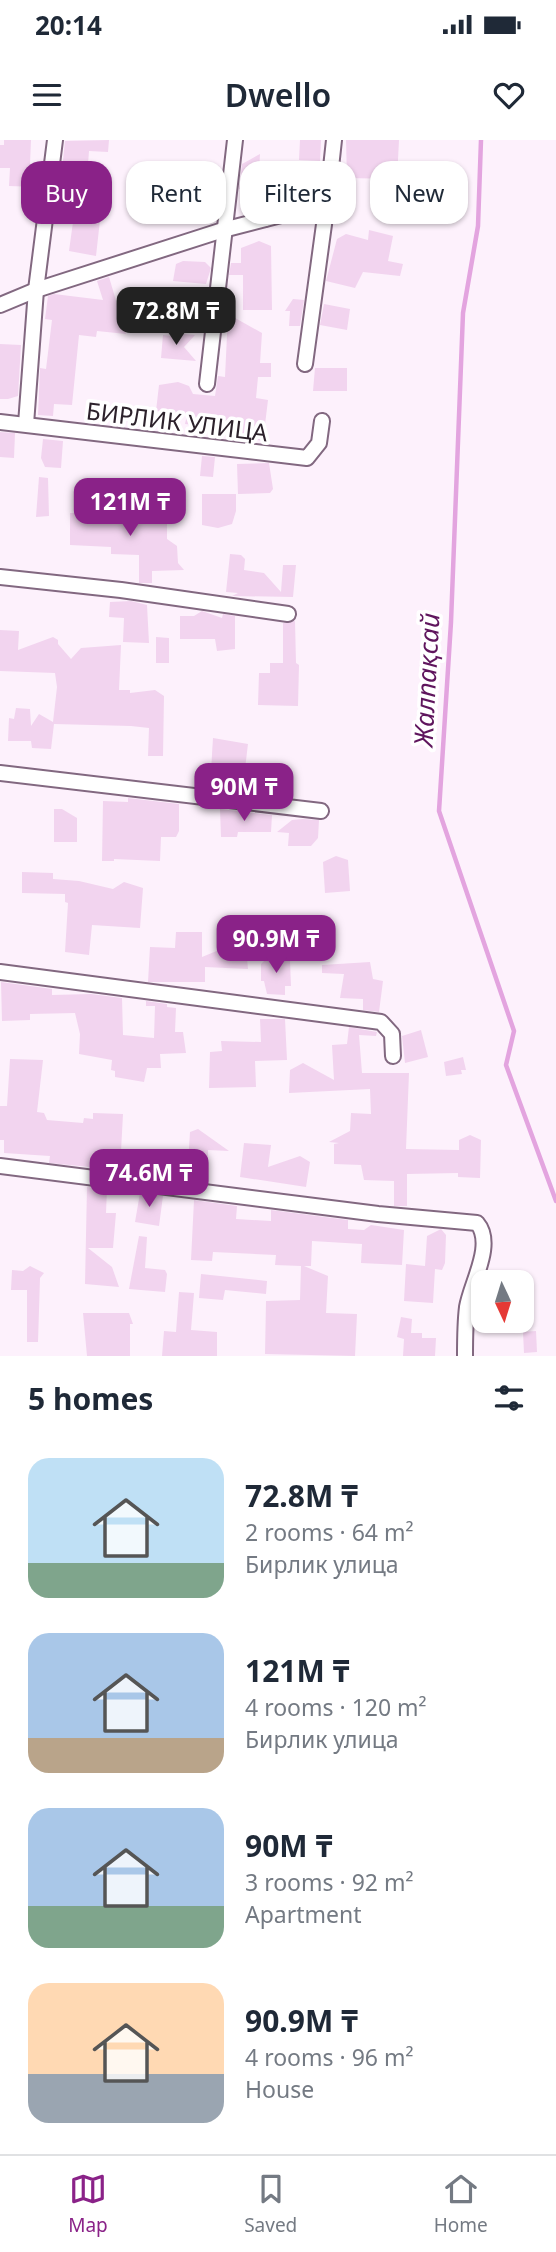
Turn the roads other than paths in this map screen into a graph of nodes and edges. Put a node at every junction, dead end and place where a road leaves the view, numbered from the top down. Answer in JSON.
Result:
{"nodes":[{"id":1,"x":55,"y":140,"type":"edge"},
{"id":2,"x":235,"y":140,"type":"edge"},
{"id":3,"x":334,"y":140,"type":"edge"},
{"id":4,"x":332,"y":161,"type":"edge"},
{"id":5,"x":246,"y":224,"type":"edge"},
{"id":6,"x":324,"y":224,"type":"edge"},
{"id":7,"x":223,"y":230,"type":"junction"},
{"id":8,"x":36,"y":290,"type":"junction"},
{"id":9,"x":0,"y":305,"type":"edge"},
{"id":10,"x":305,"y":364,"type":"dead end"},
{"id":11,"x":207,"y":384,"type":"dead end"},
{"id":12,"x":322,"y":421,"type":"dead end"},
{"id":13,"x":0,"y":422,"type":"edge"},
{"id":14,"x":26,"y":424,"type":"junction"},
{"id":15,"x":0,"y":578,"type":"edge"},
{"id":16,"x":288,"y":614,"type":"dead end"},
{"id":17,"x":0,"y":772,"type":"edge"},
{"id":18,"x":321,"y":811,"type":"dead end"},
{"id":19,"x":0,"y":972,"type":"edge"},
{"id":20,"x":393,"y":1056,"type":"dead end"},
{"id":21,"x":0,"y":1166,"type":"edge"},
{"id":22,"x":465,"y":1356,"type":"edge"}],
"edges":[{"from":1,"to":8,"type":"street"},
{"from":2,"to":7,"type":"street"},
{"from":3,"to":4,"type":"street"},
{"from":5,"to":7,"type":"street"},
{"from":6,"to":10,"type":"street"},
{"from":7,"to":8,"type":"street"},
{"from":7,"to":11,"type":"street"},
{"from":8,"to":9,"type":"street"},
{"from":8,"to":14,"type":"street"},
{"from":12,"to":14,"type":"street","name":"БИРЛИК УЛИЦА"},
{"from":13,"to":14,"type":"street","name":"БИРЛИК УЛИЦА"},
{"from":15,"to":16,"type":"street"},
{"from":17,"to":18,"type":"street"},
{"from":19,"to":20,"type":"street"},
{"from":21,"to":22,"type":"street"}]}
